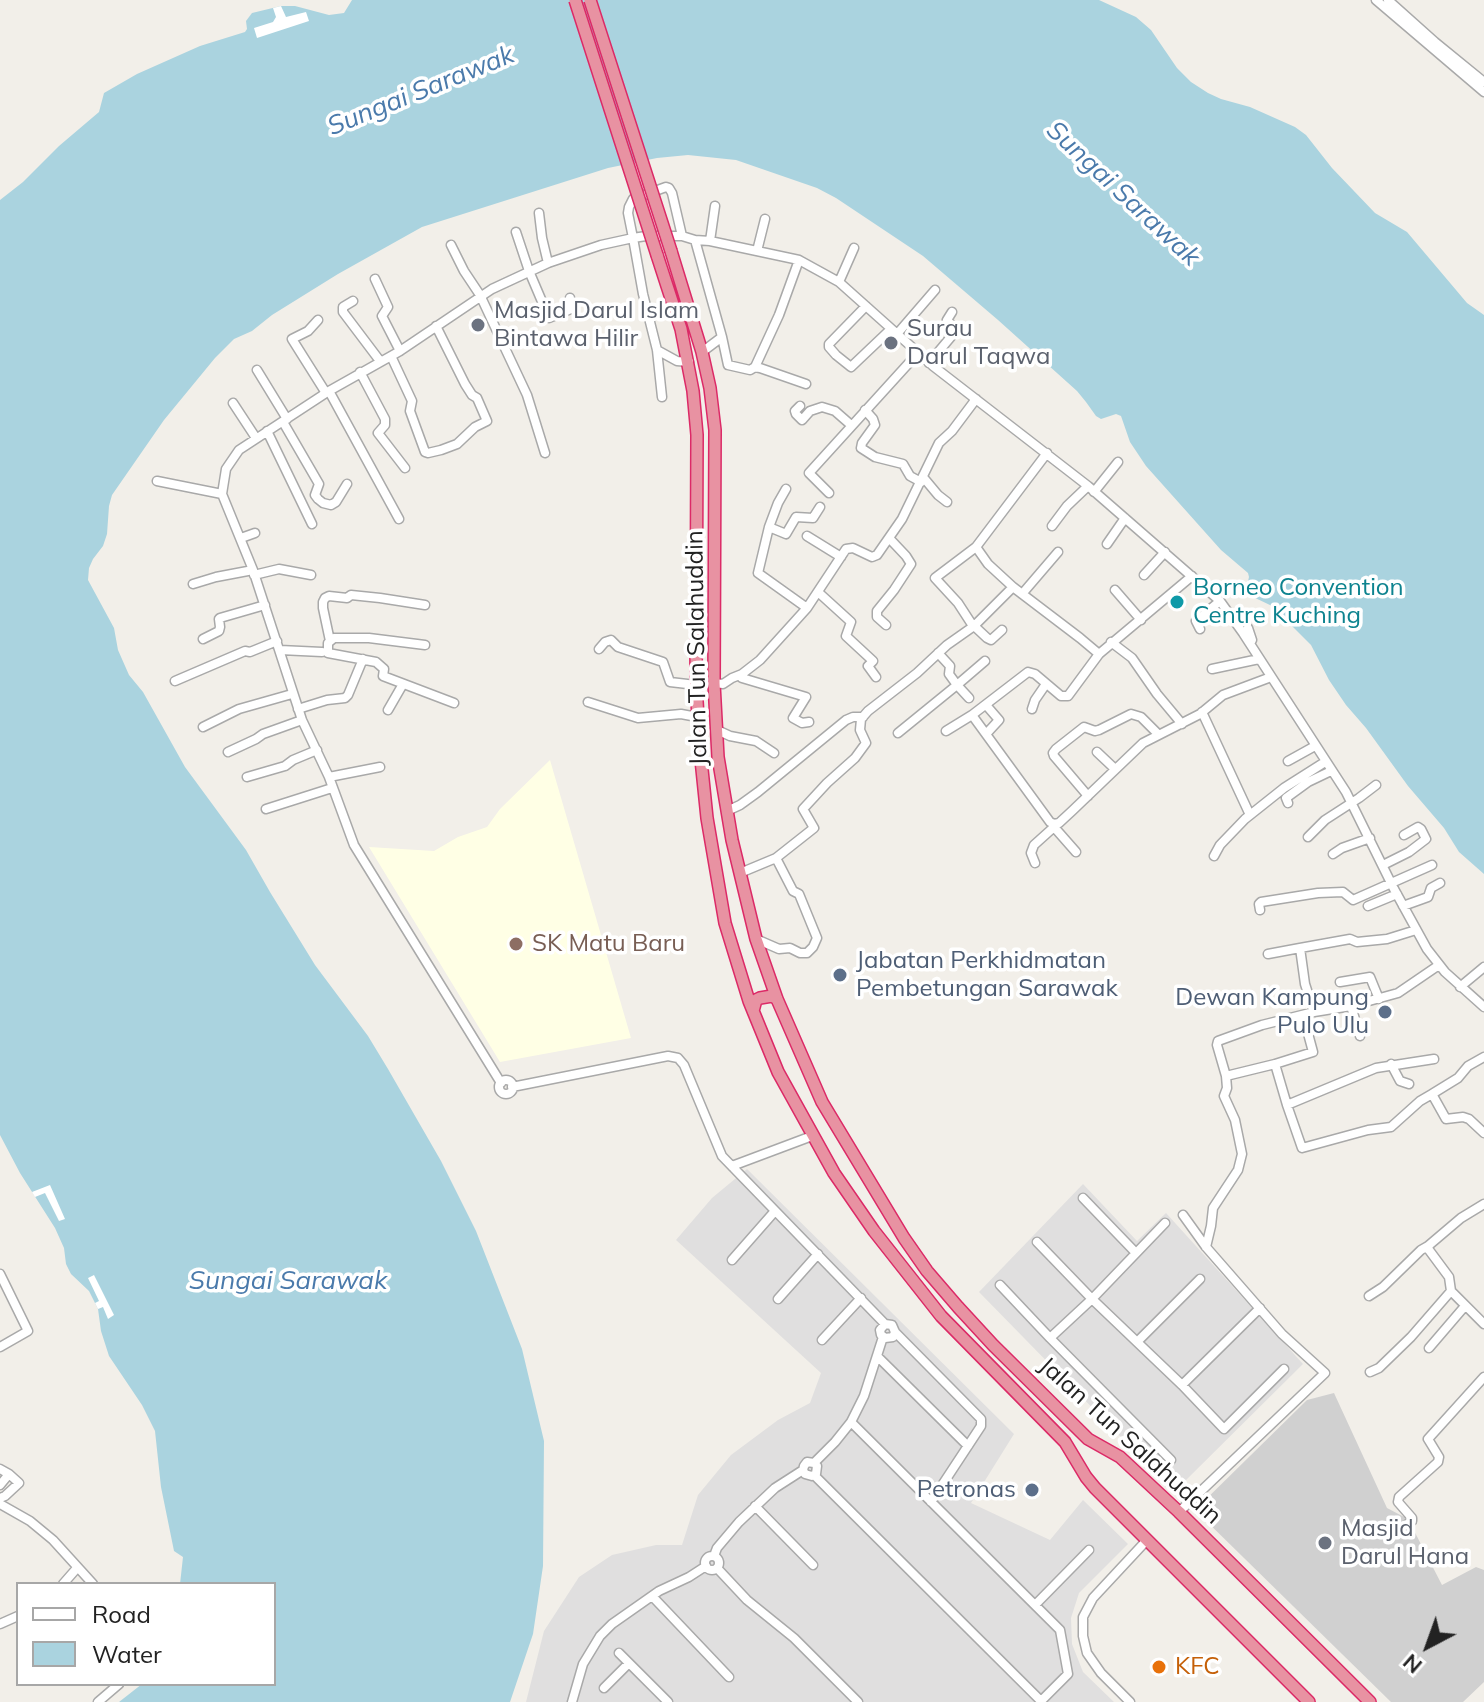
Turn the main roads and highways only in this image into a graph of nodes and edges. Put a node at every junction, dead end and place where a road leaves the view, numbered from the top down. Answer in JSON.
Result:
{"nodes":[{"id":1,"x":575,"y":0,"type":"edge"},
{"id":2,"x":590,"y":0,"type":"edge"},
{"id":3,"x":777,"y":999,"type":"junction"},
{"id":4,"x":753,"y":1011,"type":"junction"},
{"id":5,"x":1309,"y":1702,"type":"edge"},
{"id":6,"x":1370,"y":1702,"type":"edge"}],
"edges":[{"from":1,"to":4,"type":"highway","name":"Jalan Tun Salahuddin","bridge":true},
{"from":2,"to":3,"type":"highway","name":"Jalan Tun Salahuddin","bridge":true},
{"from":3,"to":4,"type":"highway"},
{"from":3,"to":6,"type":"highway","name":"Jalan Tun Salahuddin"},
{"from":4,"to":5,"type":"highway","name":"Jalan Tun Salahuddin"}]}
